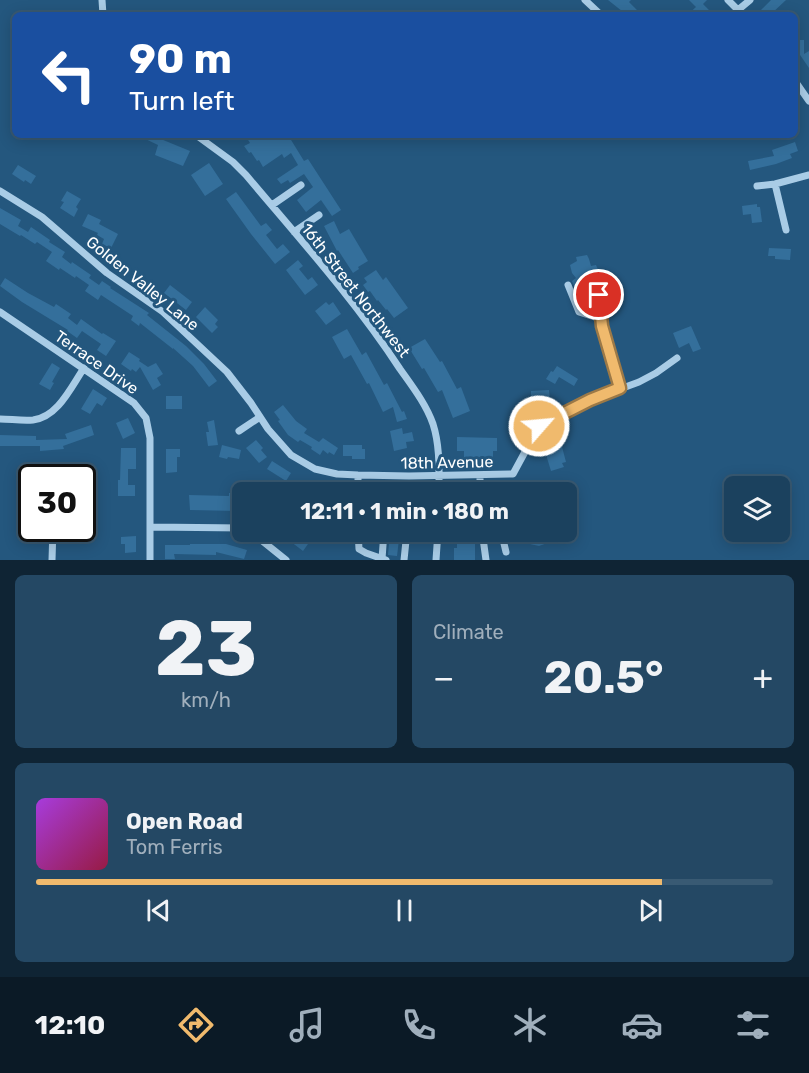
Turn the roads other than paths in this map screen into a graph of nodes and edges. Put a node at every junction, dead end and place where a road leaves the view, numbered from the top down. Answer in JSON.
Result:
{"nodes":[{"id":1,"x":585,"y":0,"type":"edge"},
{"id":2,"x":728,"y":0,"type":"edge"},
{"id":3,"x":750,"y":0,"type":"edge"},
{"id":4,"x":598,"y":12,"type":"edge"},
{"id":5,"x":740,"y":12,"type":"edge"},
{"id":6,"x":798,"y":85,"type":"edge"},
{"id":7,"x":809,"y":101,"type":"edge"},
{"id":8,"x":200,"y":138,"type":"edge"},
{"id":9,"x":213,"y":138,"type":"edge"},
{"id":10,"x":209,"y":144,"type":"junction"},
{"id":11,"x":809,"y":175,"type":"edge"},
{"id":12,"x":775,"y":184,"type":"junction"},
{"id":13,"x":301,"y":185,"type":"dead end"},
{"id":14,"x":757,"y":186,"type":"dead end"},
{"id":15,"x":0,"y":191,"type":"edge"},
{"id":16,"x":272,"y":206,"type":"junction"},
{"id":17,"x":319,"y":215,"type":"dead end"},
{"id":18,"x":786,"y":230,"type":"dead end"},
{"id":19,"x":294,"y":232,"type":"junction"},
{"id":20,"x":568,"y":285,"type":"dead end"},
{"id":21,"x":599,"y":295,"type":"dead end"},
{"id":22,"x":0,"y":312,"type":"edge"},
{"id":23,"x":601,"y":319,"type":"junction"},
{"id":24,"x":677,"y":358,"type":"dead end"},
{"id":25,"x":84,"y":368,"type":"junction"},
{"id":26,"x":623,"y":387,"type":"junction"},
{"id":27,"x":260,"y":417,"type":"junction"},
{"id":28,"x":0,"y":419,"type":"edge"},
{"id":29,"x":238,"y":431,"type":"dead end"},
{"id":30,"x":338,"y":474,"type":"joint"},
{"id":31,"x":358,"y":475,"type":"junction"},
{"id":32,"x":480,"y":475,"type":"junction"},
{"id":33,"x":439,"y":476,"type":"junction"},
{"id":34,"x":358,"y":482,"type":"edge"},
{"id":35,"x":439,"y":482,"type":"edge"},
{"id":36,"x":480,"y":482,"type":"edge"},
{"id":37,"x":151,"y":527,"type":"junction"},
{"id":38,"x":232,"y":528,"type":"edge"},
{"id":39,"x":53,"y":542,"type":"edge"},
{"id":40,"x":264,"y":542,"type":"edge"},
{"id":41,"x":359,"y":542,"type":"edge"},
{"id":42,"x":384,"y":542,"type":"edge"},
{"id":43,"x":406,"y":542,"type":"edge"},
{"id":44,"x":437,"y":542,"type":"edge"},
{"id":45,"x":484,"y":542,"type":"edge"},
{"id":46,"x":504,"y":542,"type":"edge"},
{"id":47,"x":506,"y":552,"type":"dead end"},
{"id":48,"x":384,"y":559,"type":"edge"},
{"id":49,"x":52,"y":560,"type":"edge"},
{"id":50,"x":150,"y":560,"type":"edge"},
{"id":51,"x":286,"y":560,"type":"edge"},
{"id":52,"x":404,"y":560,"type":"edge"},
{"id":53,"x":436,"y":560,"type":"edge"},
{"id":54,"x":486,"y":560,"type":"edge"}],
"edges":[{"from":1,"to":4,"type":"street"},
{"from":2,"to":5,"type":"street"},
{"from":3,"to":5,"type":"street"},
{"from":6,"to":7,"type":"street"},
{"from":8,"to":10,"type":"street","name":"16th Street Northwest"},
{"from":9,"to":10,"type":"street"},
{"from":10,"to":16,"type":"street","name":"16th Street Northwest"},
{"from":11,"to":12,"type":"street"},
{"from":12,"to":14,"type":"street"},
{"from":12,"to":18,"type":"street"},
{"from":13,"to":16,"type":"street"},
{"from":15,"to":27,"type":"street","name":"Golden Valley Lane"},
{"from":16,"to":19,"type":"street","name":"16th Street Northwest"},
{"from":17,"to":19,"type":"street"},
{"from":19,"to":33,"type":"street","name":"16th Street Northwest"},
{"from":20,"to":23,"type":"street"},
{"from":21,"to":23,"type":"street"},
{"from":22,"to":25,"type":"street","name":"Terrace Drive"},
{"from":23,"to":26,"type":"street"},
{"from":24,"to":26,"type":"street"},
{"from":25,"to":28,"type":"street"},
{"from":25,"to":37,"type":"street","name":"Terrace Drive"},
{"from":26,"to":32,"type":"street","name":"18th Avenue"},
{"from":27,"to":29,"type":"street"},
{"from":27,"to":30,"type":"street","name":"Golden Valley Lane"},
{"from":30,"to":31,"type":"street","name":"18th Avenue"},
{"from":31,"to":33,"type":"street","name":"18th Avenue"},
{"from":31,"to":34,"type":"street"},
{"from":32,"to":33,"type":"street","name":"18th Avenue"},
{"from":32,"to":36,"type":"street"},
{"from":33,"to":35,"type":"street","name":"16th Street Northwest"},
{"from":37,"to":38,"type":"street"},
{"from":37,"to":50,"type":"street","name":"Terrace Drive"},
{"from":39,"to":49,"type":"street"},
{"from":40,"to":51,"type":"street"},
{"from":41,"to":48,"type":"street"},
{"from":42,"to":48,"type":"street"},
{"from":43,"to":52,"type":"street"},
{"from":44,"to":53,"type":"street"},
{"from":45,"to":54,"type":"street"},
{"from":46,"to":47,"type":"street"}]}
